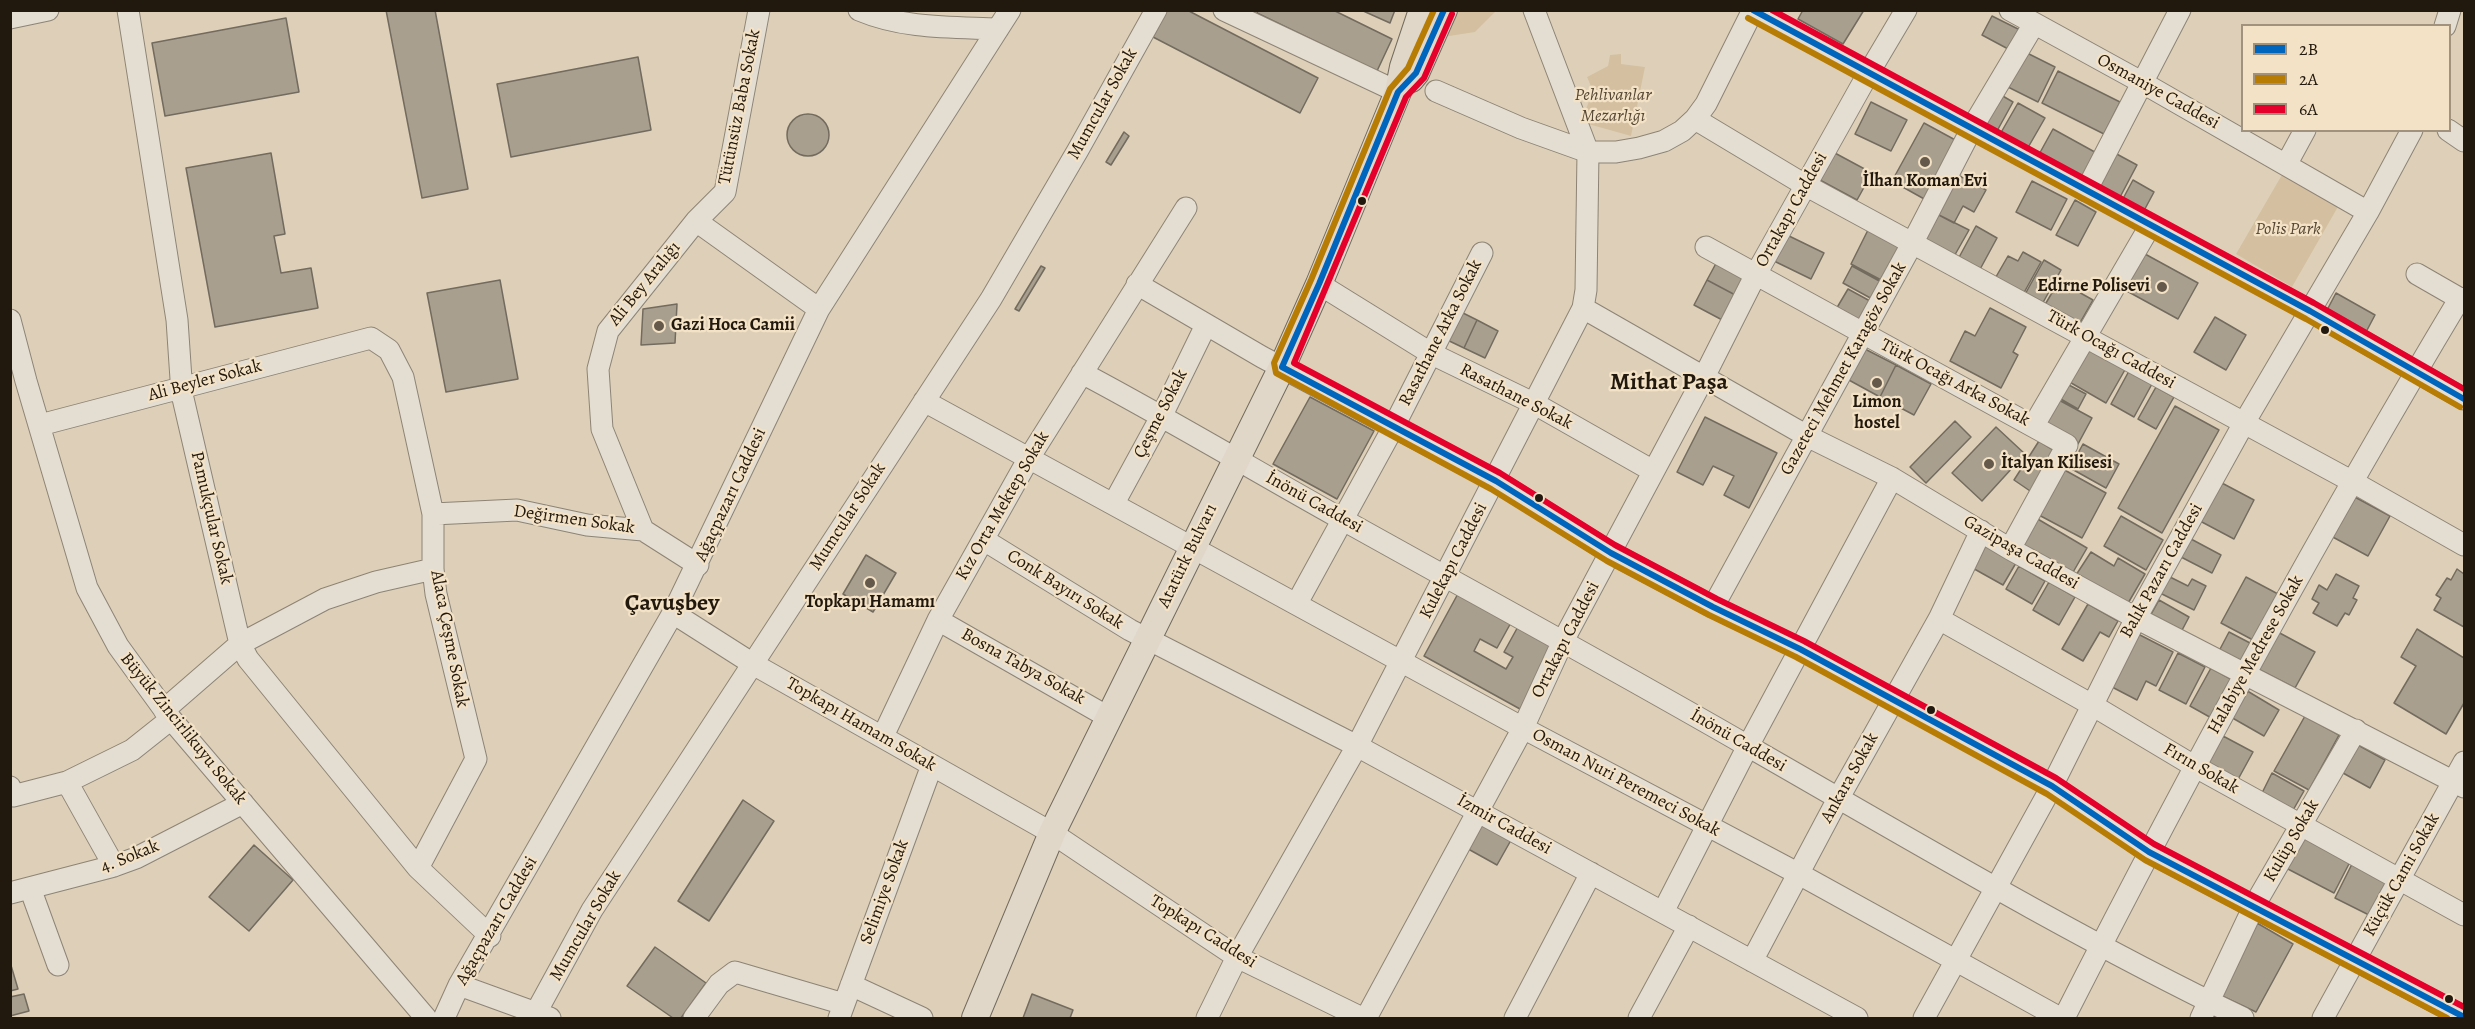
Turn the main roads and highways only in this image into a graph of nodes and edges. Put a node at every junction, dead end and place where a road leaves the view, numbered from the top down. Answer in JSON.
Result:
{"nodes":[{"id":1,"x":1422,"y":10,"type":"edge"},
{"id":2,"x":1444,"y":10,"type":"edge"},
{"id":3,"x":1398,"y":92,"type":"junction"},
{"id":4,"x":975,"y":1018,"type":"edge"}],
"edges":[{"from":1,"to":3,"type":"main road","name":"Atatürk Bulvarı"},
{"from":2,"to":3,"type":"main road","name":"Atatürk Bulvarı"},
{"from":3,"to":4,"type":"main road","name":"Atatürk Bulvarı"}]}
